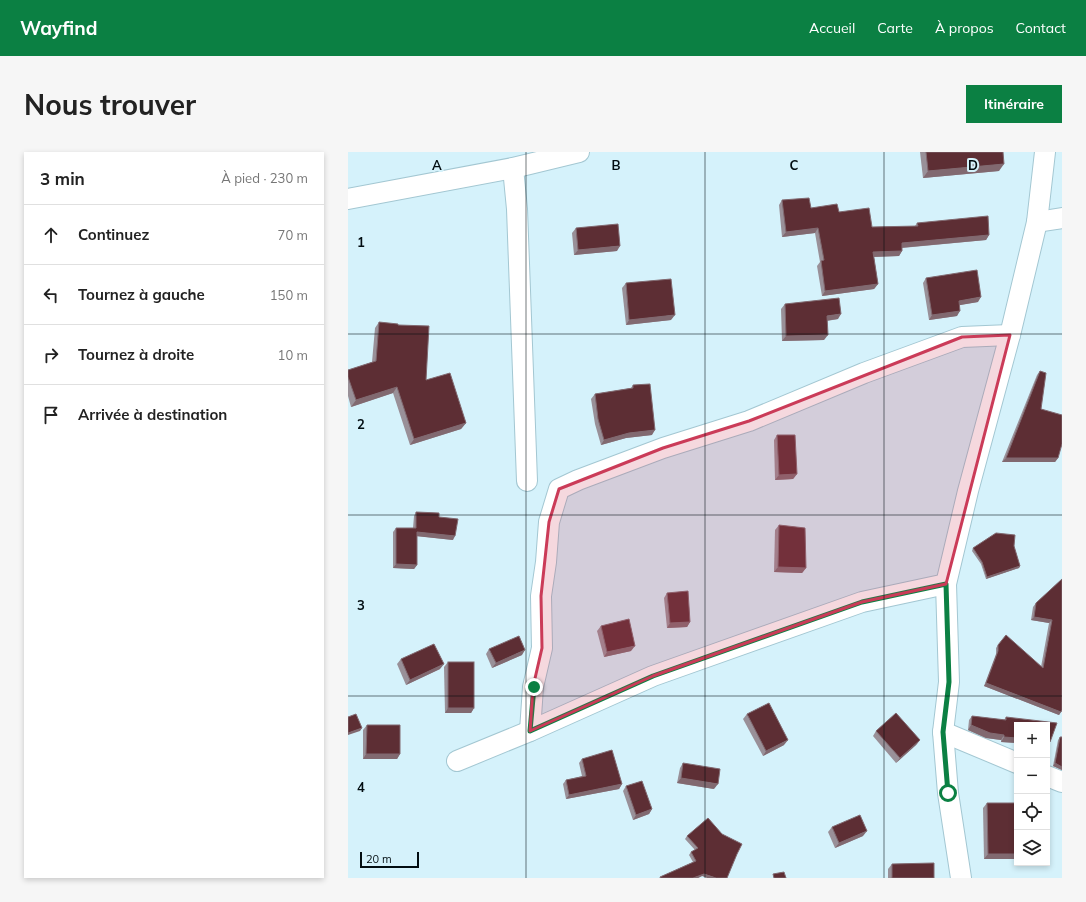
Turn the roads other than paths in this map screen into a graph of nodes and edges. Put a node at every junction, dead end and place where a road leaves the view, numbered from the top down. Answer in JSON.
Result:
{"nodes":[{"id":1,"x":579,"y":152,"type":"edge"},
{"id":2,"x":1045,"y":152,"type":"edge"},
{"id":3,"x":513,"y":168,"type":"junction"},
{"id":4,"x":348,"y":199,"type":"edge"},
{"id":5,"x":1062,"y":218,"type":"edge"},
{"id":6,"x":1037,"y":222,"type":"junction"},
{"id":7,"x":1010,"y":335,"type":"junction"},
{"id":8,"x":527,"y":481,"type":"dead end"},
{"id":9,"x":946,"y":584,"type":"junction"},
{"id":10,"x":530,"y":731,"type":"junction"},
{"id":11,"x":943,"y":732,"type":"junction"},
{"id":12,"x":457,"y":761,"type":"dead end"},
{"id":13,"x":1014,"y":762,"type":"edge"},
{"id":14,"x":1050,"y":777,"type":"edge"},
{"id":15,"x":1062,"y":782,"type":"edge"},
{"id":16,"x":961,"y":878,"type":"edge"}],
"edges":[{"from":1,"to":3,"type":"street"},
{"from":2,"to":6,"type":"street"},
{"from":3,"to":4,"type":"street"},
{"from":3,"to":8,"type":"street"},
{"from":5,"to":6,"type":"street"},
{"from":6,"to":7,"type":"street"},
{"from":7,"to":9,"type":"street"},
{"from":7,"to":10,"type":"street"},
{"from":9,"to":10,"type":"street"},
{"from":9,"to":11,"type":"street"},
{"from":10,"to":12,"type":"street"},
{"from":11,"to":13,"type":"street"},
{"from":11,"to":16,"type":"street"},
{"from":14,"to":15,"type":"street"}]}
